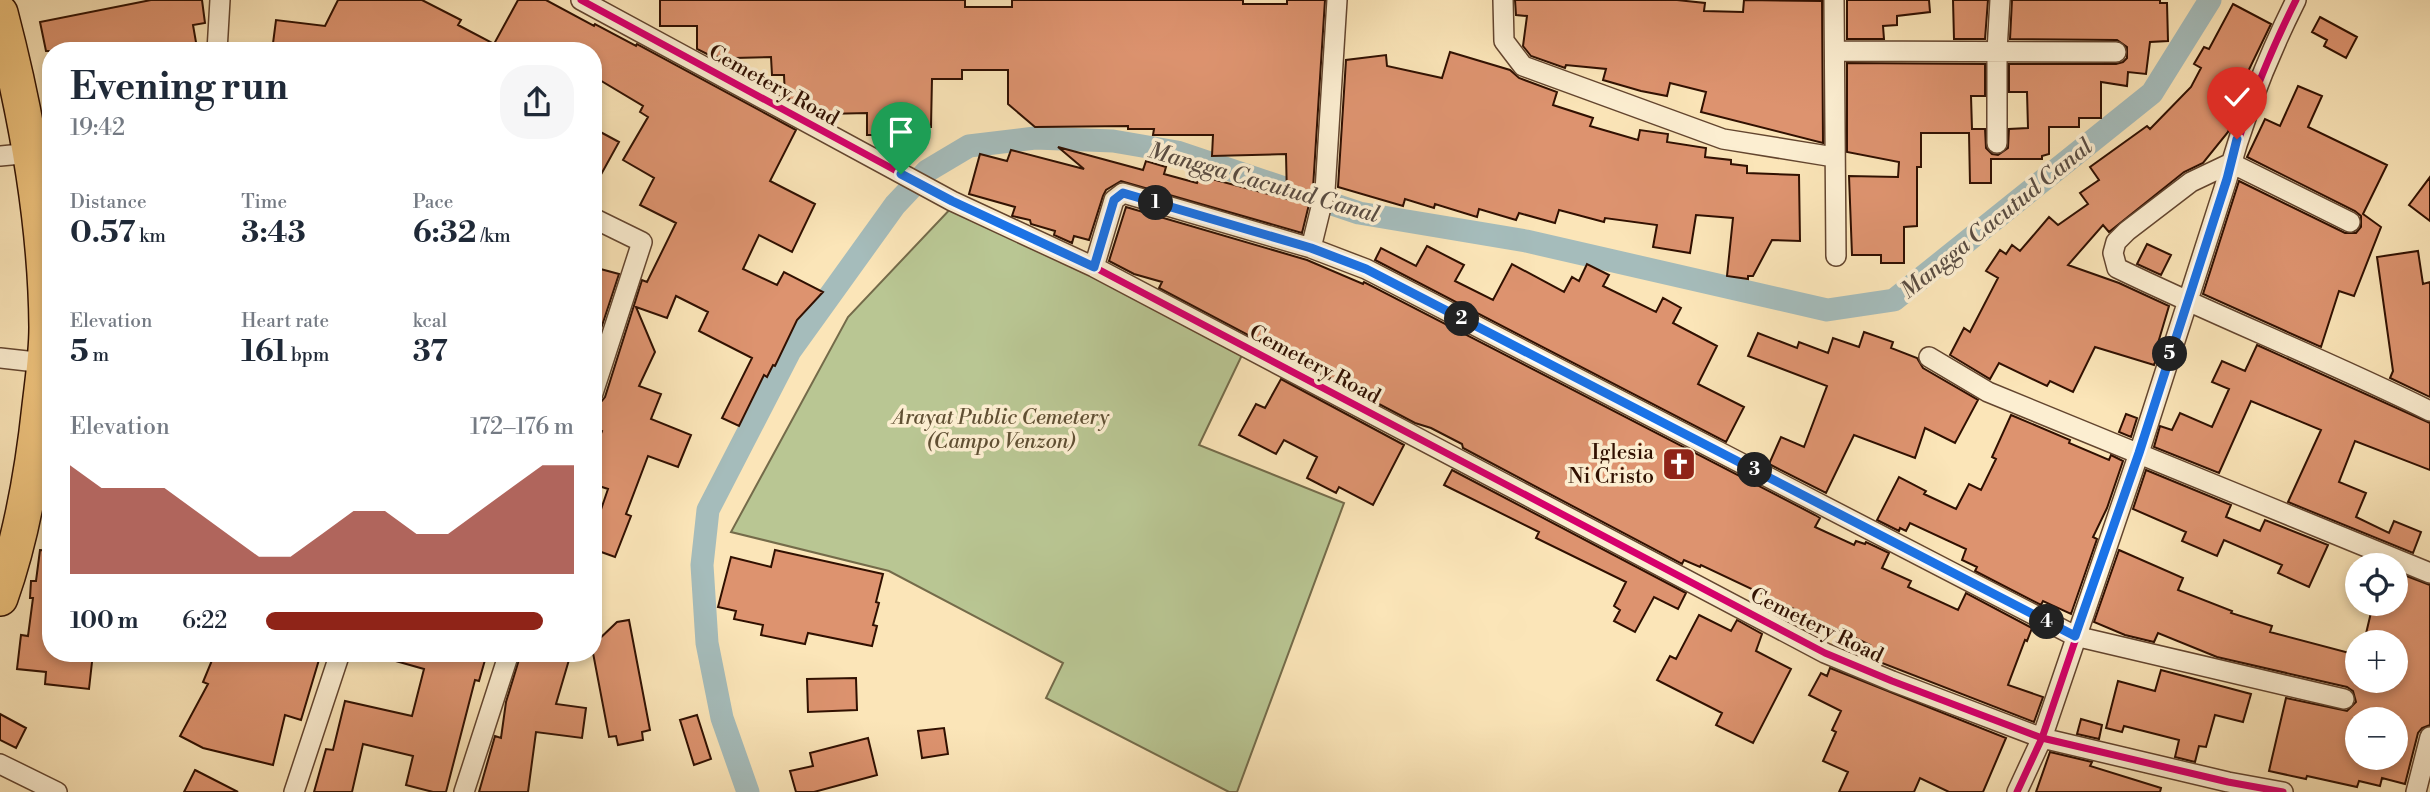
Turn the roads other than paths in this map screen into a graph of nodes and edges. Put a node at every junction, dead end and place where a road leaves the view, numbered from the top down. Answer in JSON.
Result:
{"nodes":[{"id":1,"x":220,"y":0,"type":"edge"},
{"id":2,"x":581,"y":0,"type":"edge"},
{"id":3,"x":1337,"y":0,"type":"edge"},
{"id":4,"x":1503,"y":0,"type":"edge"},
{"id":5,"x":1834,"y":0,"type":"edge"},
{"id":6,"x":2000,"y":0,"type":"edge"},
{"id":7,"x":2296,"y":0,"type":"edge"},
{"id":8,"x":0,"y":13,"type":"edge"},
{"id":9,"x":218,"y":42,"type":"edge"},
{"id":10,"x":1835,"y":51,"type":"junction"},
{"id":11,"x":1997,"y":51,"type":"junction"},
{"id":12,"x":2116,"y":52,"type":"dead end"},
{"id":13,"x":1997,"y":143,"type":"dead end"},
{"id":14,"x":16,"y":155,"type":"edge"},
{"id":15,"x":1834,"y":157,"type":"junction"},
{"id":16,"x":2231,"y":163,"type":"junction"},
{"id":17,"x":602,"y":222,"type":"edge"},
{"id":18,"x":2350,"y":222,"type":"dead end"},
{"id":19,"x":1311,"y":248,"type":"junction"},
{"id":20,"x":1836,"y":256,"type":"dead end"},
{"id":21,"x":42,"y":263,"type":"edge"},
{"id":22,"x":1094,"y":267,"type":"junction"},
{"id":23,"x":2187,"y":302,"type":"junction"},
{"id":24,"x":1929,"y":357,"type":"dead end"},
{"id":25,"x":0,"y":358,"type":"edge"},
{"id":26,"x":42,"y":363,"type":"edge"},
{"id":27,"x":602,"y":365,"type":"edge"},
{"id":28,"x":42,"y":387,"type":"edge"},
{"id":29,"x":2430,"y":411,"type":"edge"},
{"id":30,"x":2139,"y":453,"type":"junction"},
{"id":31,"x":2430,"y":573,"type":"edge"},
{"id":32,"x":0,"y":598,"type":"edge"},
{"id":33,"x":2075,"y":636,"type":"junction"},
{"id":34,"x":337,"y":662,"type":"edge"},
{"id":35,"x":506,"y":662,"type":"edge"},
{"id":36,"x":2344,"y":699,"type":"dead end"},
{"id":37,"x":2430,"y":737,"type":"edge"},
{"id":38,"x":2042,"y":738,"type":"junction"},
{"id":39,"x":0,"y":764,"type":"edge"},
{"id":40,"x":57,"y":792,"type":"edge"},
{"id":41,"x":294,"y":792,"type":"edge"},
{"id":42,"x":464,"y":792,"type":"edge"},
{"id":43,"x":2017,"y":792,"type":"edge"},
{"id":44,"x":2283,"y":792,"type":"edge"},
{"id":45,"x":2416,"y":792,"type":"edge"}],
"edges":[{"from":1,"to":9,"type":"street"},
{"from":2,"to":22,"type":"street","name":"Cemetery Road"},
{"from":3,"to":19,"type":"street"},
{"from":4,"to":15,"type":"street"},
{"from":5,"to":10,"type":"street"},
{"from":6,"to":11,"type":"street"},
{"from":7,"to":16,"type":"street"},
{"from":8,"to":14,"type":"highway"},
{"from":10,"to":11,"type":"street"},
{"from":10,"to":15,"type":"street"},
{"from":11,"to":12,"type":"street"},
{"from":11,"to":13,"type":"street"},
{"from":14,"to":21,"type":"highway"},
{"from":15,"to":20,"type":"street"},
{"from":16,"to":18,"type":"street"},
{"from":16,"to":23,"type":"street"},
{"from":16,"to":23,"type":"street"},
{"from":17,"to":27,"type":"street"},
{"from":19,"to":22,"type":"street"},
{"from":19,"to":33,"type":"street"},
{"from":22,"to":38,"type":"street","name":"Cemetery Road"},
{"from":23,"to":29,"type":"street"},
{"from":23,"to":30,"type":"street"},
{"from":24,"to":30,"type":"street"},
{"from":25,"to":26,"type":"street"},
{"from":28,"to":32,"type":"highway"},
{"from":30,"to":31,"type":"street"},
{"from":30,"to":33,"type":"street"},
{"from":33,"to":36,"type":"street"},
{"from":33,"to":38,"type":"street"},
{"from":34,"to":41,"type":"street"},
{"from":35,"to":42,"type":"street"},
{"from":37,"to":45,"type":"street"},
{"from":38,"to":43,"type":"street"},
{"from":38,"to":44,"type":"street","name":"Cemetery Road"},
{"from":39,"to":40,"type":"street"}]}
